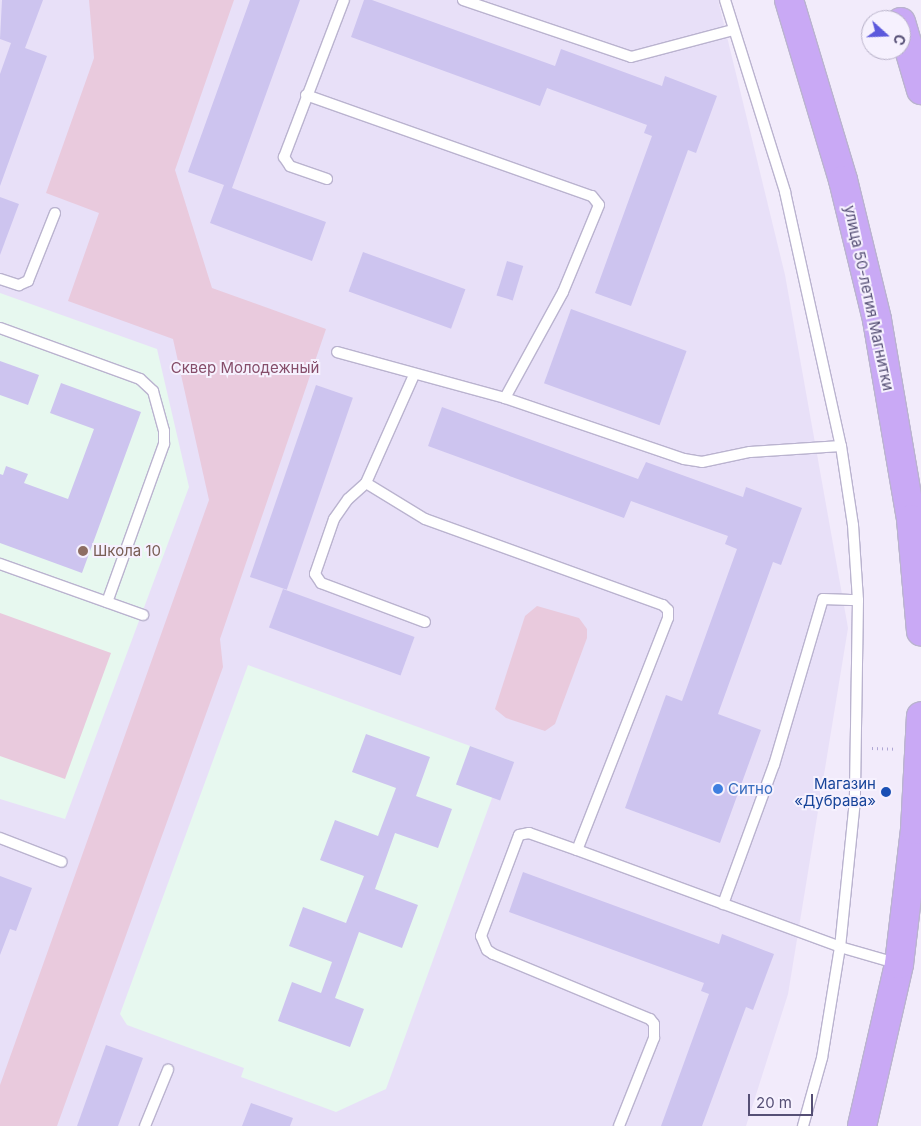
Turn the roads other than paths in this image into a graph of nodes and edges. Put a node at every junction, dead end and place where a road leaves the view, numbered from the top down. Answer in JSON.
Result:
{"nodes":[{"id":1,"x":344,"y":0,"type":"edge"},
{"id":2,"x":463,"y":0,"type":"edge"},
{"id":3,"x":725,"y":0,"type":"edge"},
{"id":4,"x":789,"y":0,"type":"edge"},
{"id":5,"x":733,"y":30,"type":"junction"},
{"id":6,"x":911,"y":56,"type":"edge"},
{"id":7,"x":921,"y":90,"type":"edge"},
{"id":8,"x":306,"y":95,"type":"junction"},
{"id":9,"x":327,"y":180,"type":"dead end"},
{"id":10,"x":55,"y":212,"type":"dead end"},
{"id":11,"x":0,"y":279,"type":"edge"},
{"id":12,"x":0,"y":328,"type":"edge"},
{"id":13,"x":337,"y":352,"type":"dead end"},
{"id":14,"x":414,"y":375,"type":"junction"},
{"id":15,"x":505,"y":398,"type":"junction"},
{"id":16,"x":841,"y":446,"type":"junction"},
{"id":17,"x":366,"y":482,"type":"junction"},
{"id":18,"x":0,"y":564,"type":"edge"},
{"id":19,"x":858,"y":600,"type":"junction"},
{"id":20,"x":107,"y":602,"type":"junction"},
{"id":21,"x":142,"y":615,"type":"dead end"},
{"id":22,"x":425,"y":622,"type":"dead end"},
{"id":23,"x":921,"y":632,"type":"edge"},
{"id":24,"x":921,"y":716,"type":"edge"},
{"id":25,"x":0,"y":838,"type":"edge"},
{"id":26,"x":577,"y":850,"type":"junction"},
{"id":27,"x":62,"y":862,"type":"dead end"},
{"id":28,"x":723,"y":904,"type":"junction"},
{"id":29,"x":840,"y":948,"type":"junction"},
{"id":30,"x":899,"y":964,"type":"junction"},
{"id":31,"x":168,"y":1070,"type":"dead end"},
{"id":32,"x":145,"y":1126,"type":"edge"},
{"id":33,"x":619,"y":1126,"type":"edge"},
{"id":34,"x":803,"y":1126,"type":"edge"},
{"id":35,"x":862,"y":1126,"type":"edge"}],
"edges":[{"from":1,"to":8,"type":"lane"},
{"from":2,"to":5,"type":"lane"},
{"from":3,"to":5,"type":"lane"},
{"from":4,"to":23,"type":"main road","name":"улица 50-летия Магнитки"},
{"from":5,"to":16,"type":"lane"},
{"from":6,"to":7,"type":"main road"},
{"from":8,"to":9,"type":"lane"},
{"from":8,"to":15,"type":"lane"},
{"from":10,"to":11,"type":"lane"},
{"from":12,"to":20,"type":"lane"},
{"from":13,"to":14,"type":"lane"},
{"from":14,"to":15,"type":"lane"},
{"from":14,"to":17,"type":"lane"},
{"from":15,"to":16,"type":"lane"},
{"from":16,"to":19,"type":"lane"},
{"from":17,"to":22,"type":"lane"},
{"from":17,"to":26,"type":"lane"},
{"from":18,"to":20,"type":"lane"},
{"from":19,"to":28,"type":"lane"},
{"from":19,"to":29,"type":"lane"},
{"from":20,"to":21,"type":"lane"},
{"from":24,"to":30,"type":"main road"},
{"from":25,"to":27,"type":"lane"},
{"from":26,"to":28,"type":"lane"},
{"from":26,"to":33,"type":"lane"},
{"from":28,"to":29,"type":"lane"},
{"from":29,"to":30,"type":"lane"},
{"from":29,"to":34,"type":"lane"},
{"from":30,"to":35,"type":"main road"},
{"from":31,"to":32,"type":"lane"}]}
